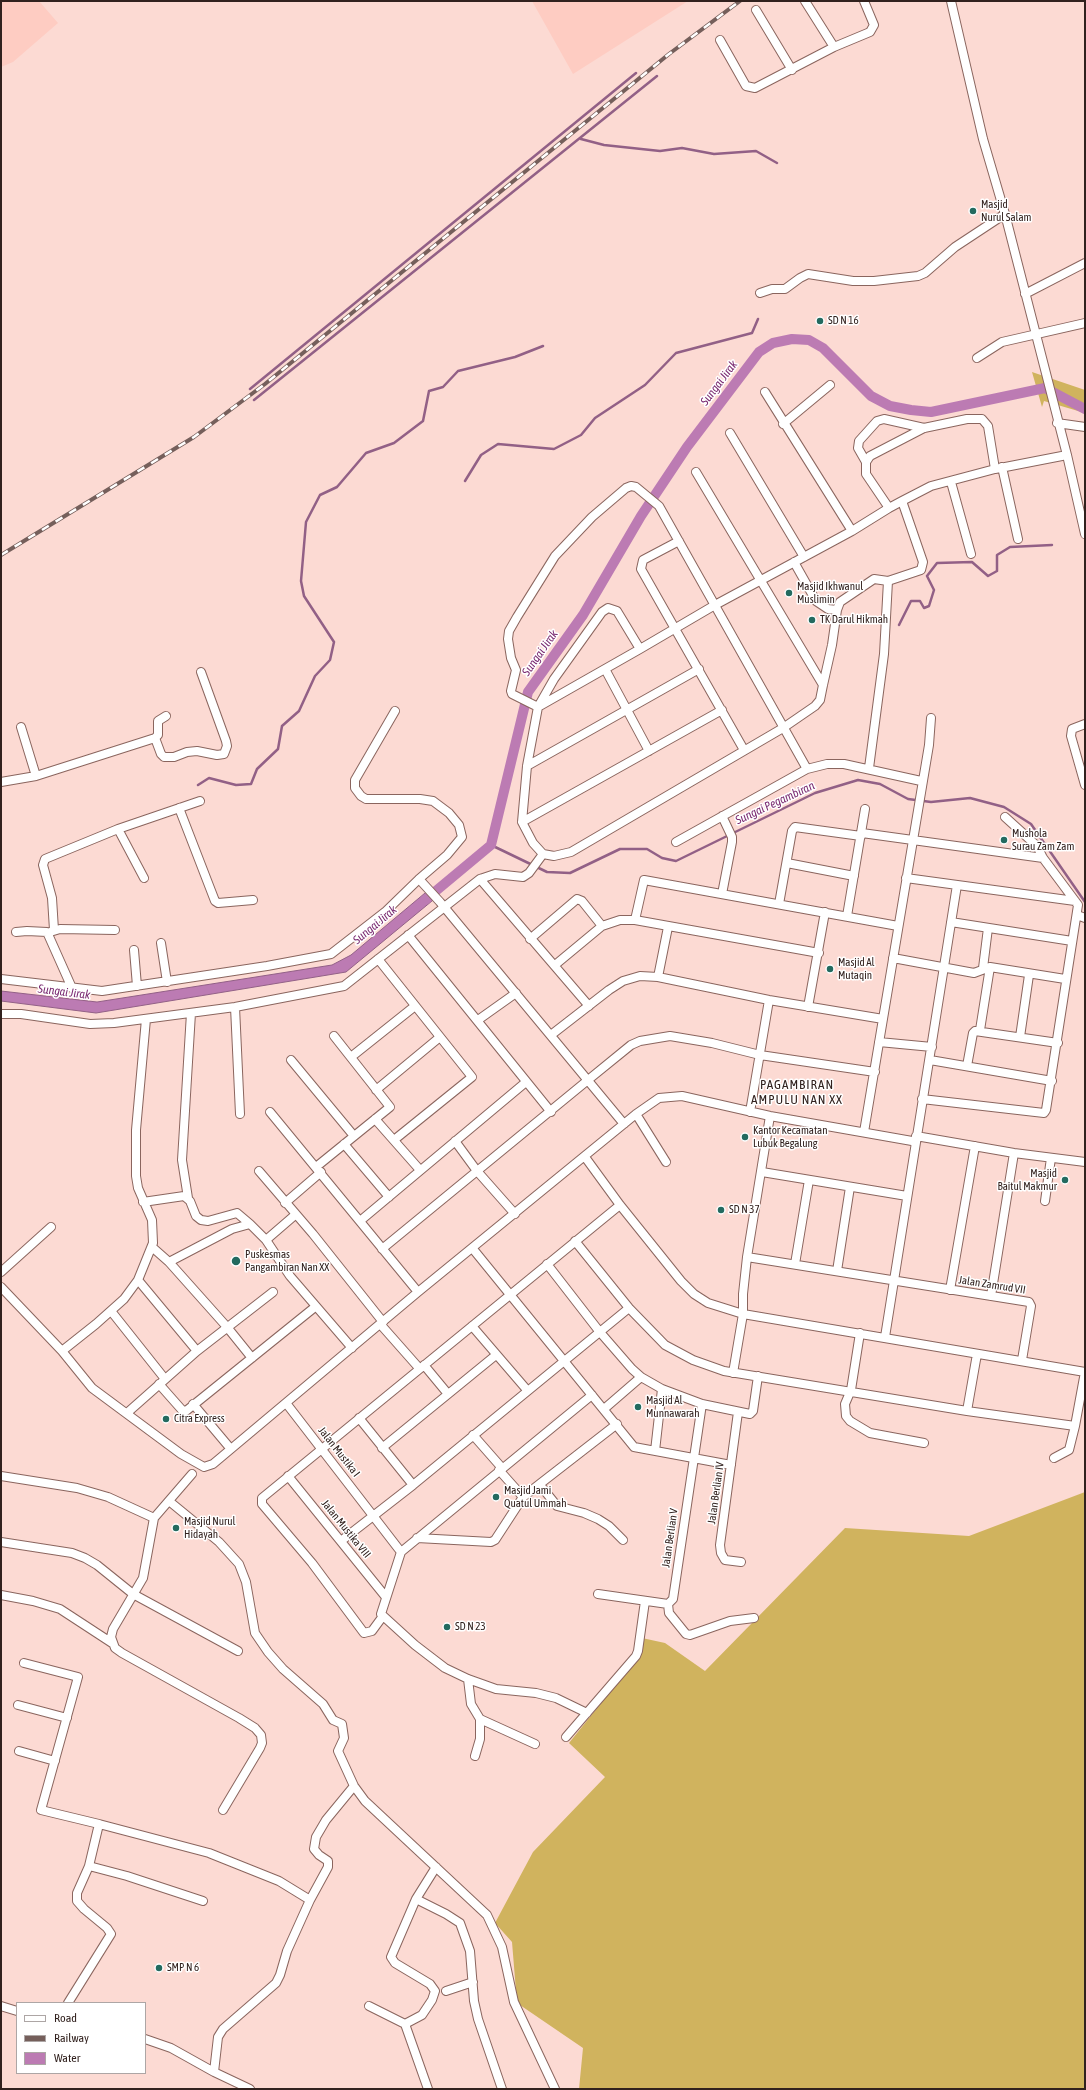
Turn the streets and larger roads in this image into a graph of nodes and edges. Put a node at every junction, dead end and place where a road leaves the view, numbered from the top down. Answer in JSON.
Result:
{"nodes":[{"id":1,"x":805,"y":1,"type":"edge"},
{"id":2,"x":864,"y":1,"type":"edge"},
{"id":3,"x":951,"y":1,"type":"edge"},
{"id":4,"x":756,"y":10,"type":"dead end"},
{"id":5,"x":720,"y":40,"type":"dead end"},
{"id":6,"x":834,"y":47,"type":"junction"},
{"id":7,"x":792,"y":70,"type":"junction"},
{"id":8,"x":1005,"y":214,"type":"junction"},
{"id":9,"x":1085,"y":263,"type":"edge"},
{"id":10,"x":760,"y":293,"type":"dead end"},
{"id":11,"x":1025,"y":294,"type":"junction"},
{"id":12,"x":1085,"y":323,"type":"edge"},
{"id":13,"x":1035,"y":334,"type":"junction"},
{"id":14,"x":977,"y":358,"type":"dead end"},
{"id":15,"x":830,"y":385,"type":"dead end"},
{"id":16,"x":765,"y":392,"type":"dead end"},
{"id":17,"x":1057,"y":423,"type":"junction"},
{"id":18,"x":783,"y":424,"type":"junction"},
{"id":19,"x":1085,"y":427,"type":"edge"},
{"id":20,"x":924,"y":428,"type":"junction"},
{"id":21,"x":730,"y":433,"type":"dead end"},
{"id":22,"x":1067,"y":455,"type":"junction"},
{"id":23,"x":866,"y":462,"type":"junction"},
{"id":24,"x":999,"y":468,"type":"junction"},
{"id":25,"x":696,"y":472,"type":"dead end"},
{"id":26,"x":951,"y":482,"type":"junction"},
{"id":27,"x":902,"y":501,"type":"junction"},
{"id":28,"x":889,"y":508,"type":"junction"},
{"id":29,"x":852,"y":532,"type":"junction"},
{"id":30,"x":1085,"y":534,"type":"edge"},
{"id":31,"x":1018,"y":539,"type":"dead end"},
{"id":32,"x":679,"y":541,"type":"junction"},
{"id":33,"x":971,"y":554,"type":"dead end"},
{"id":34,"x":804,"y":557,"type":"junction"},
{"id":35,"x":794,"y":562,"type":"junction"},
{"id":36,"x":760,"y":580,"type":"junction"},
{"id":37,"x":888,"y":581,"type":"junction"},
{"id":38,"x":715,"y":605,"type":"junction"},
{"id":39,"x":837,"y":610,"type":"junction"},
{"id":40,"x":674,"y":628,"type":"junction"},
{"id":41,"x":640,"y":650,"type":"junction"},
{"id":42,"x":605,"y":669,"type":"junction"},
{"id":43,"x":699,"y":669,"type":"junction"},
{"id":44,"x":201,"y":672,"type":"dead end"},
{"id":45,"x":823,"y":685,"type":"junction"},
{"id":46,"x":535,"y":705,"type":"junction"},
{"id":47,"x":628,"y":710,"type":"junction"},
{"id":48,"x":722,"y":710,"type":"junction"},
{"id":49,"x":395,"y":711,"type":"dead end"},
{"id":50,"x":166,"y":716,"type":"dead end"},
{"id":51,"x":931,"y":718,"type":"dead end"},
{"id":52,"x":1085,"y":724,"type":"edge"},
{"id":53,"x":21,"y":727,"type":"dead end"},
{"id":54,"x":783,"y":728,"type":"junction"},
{"id":55,"x":154,"y":738,"type":"junction"},
{"id":56,"x":744,"y":750,"type":"junction"},
{"id":57,"x":649,"y":751,"type":"junction"},
{"id":58,"x":527,"y":766,"type":"junction"},
{"id":59,"x":869,"y":768,"type":"junction"},
{"id":60,"x":807,"y":769,"type":"junction"},
{"id":61,"x":36,"y":776,"type":"junction"},
{"id":62,"x":1,"y":782,"type":"edge"},
{"id":63,"x":921,"y":783,"type":"junction"},
{"id":64,"x":1085,"y":785,"type":"edge"},
{"id":65,"x":200,"y":801,"type":"dead end"},
{"id":66,"x":179,"y":808,"type":"junction"},
{"id":67,"x":865,"y":809,"type":"dead end"},
{"id":68,"x":722,"y":816,"type":"junction"},
{"id":69,"x":1006,"y":817,"type":"dead end"},
{"id":70,"x":522,"y":822,"type":"junction"},
{"id":71,"x":118,"y":829,"type":"junction"},
{"id":72,"x":861,"y":835,"type":"junction"},
{"id":73,"x":913,"y":840,"type":"junction"},
{"id":74,"x":676,"y":842,"type":"dead end"},
{"id":75,"x":542,"y":856,"type":"junction"},
{"id":76,"x":1043,"y":858,"type":"junction"},
{"id":77,"x":787,"y":863,"type":"junction"},
{"id":78,"x":854,"y":876,"type":"junction"},
{"id":79,"x":144,"y":878,"type":"dead end"},
{"id":80,"x":906,"y":878,"type":"junction"},
{"id":81,"x":418,"y":879,"type":"junction"},
{"id":82,"x":480,"y":879,"type":"junction"},
{"id":83,"x":957,"y":885,"type":"junction"},
{"id":84,"x":722,"y":894,"type":"junction"},
{"id":85,"x":253,"y":900,"type":"dead end"},
{"id":86,"x":1075,"y":901,"type":"junction"},
{"id":87,"x":780,"y":904,"type":"junction"},
{"id":88,"x":442,"y":905,"type":"junction"},
{"id":89,"x":825,"y":912,"type":"junction"},
{"id":90,"x":847,"y":916,"type":"junction"},
{"id":91,"x":1081,"y":917,"type":"edge"},
{"id":92,"x":635,"y":920,"type":"junction"},
{"id":93,"x":951,"y":922,"type":"junction"},
{"id":94,"x":602,"y":926,"type":"junction"},
{"id":95,"x":898,"y":926,"type":"junction"},
{"id":96,"x":668,"y":927,"type":"junction"},
{"id":97,"x":988,"y":928,"type":"junction"},
{"id":98,"x":115,"y":930,"type":"dead end"},
{"id":99,"x":16,"y":932,"type":"dead end"},
{"id":100,"x":51,"y":932,"type":"junction"},
{"id":101,"x":408,"y":935,"type":"junction"},
{"id":102,"x":530,"y":939,"type":"junction"},
{"id":103,"x":1072,"y":941,"type":"junction"},
{"id":104,"x":161,"y":943,"type":"dead end"},
{"id":105,"x":134,"y":950,"type":"dead end"},
{"id":106,"x":819,"y":953,"type":"junction"},
{"id":107,"x":893,"y":958,"type":"junction"},
{"id":108,"x":378,"y":959,"type":"junction"},
{"id":109,"x":555,"y":965,"type":"junction"},
{"id":110,"x":945,"y":966,"type":"junction"},
{"id":111,"x":986,"y":968,"type":"junction"},
{"id":112,"x":1030,"y":974,"type":"junction"},
{"id":113,"x":658,"y":977,"type":"junction"},
{"id":114,"x":1,"y":979,"type":"edge"},
{"id":115,"x":1065,"y":979,"type":"junction"},
{"id":116,"x":167,"y":982,"type":"junction"},
{"id":117,"x":137,"y":986,"type":"junction"},
{"id":118,"x":72,"y":988,"type":"junction"},
{"id":119,"x":516,"y":993,"type":"junction"},
{"id":120,"x":769,"y":1000,"type":"junction"},
{"id":121,"x":415,"y":1006,"type":"junction"},
{"id":122,"x":589,"y":1006,"type":"junction"},
{"id":123,"x":235,"y":1007,"type":"junction"},
{"id":124,"x":808,"y":1007,"type":"junction"},
{"id":125,"x":190,"y":1012,"type":"junction"},
{"id":126,"x":1,"y":1014,"type":"edge"},
{"id":127,"x":146,"y":1019,"type":"junction"},
{"id":128,"x":883,"y":1019,"type":"junction"},
{"id":129,"x":478,"y":1020,"type":"junction"},
{"id":130,"x":980,"y":1030,"type":"junction"},
{"id":131,"x":334,"y":1036,"type":"dead end"},
{"id":132,"x":551,"y":1036,"type":"junction"},
{"id":133,"x":440,"y":1037,"type":"junction"},
{"id":134,"x":1020,"y":1037,"type":"junction"},
{"id":135,"x":879,"y":1042,"type":"junction"},
{"id":136,"x":1058,"y":1043,"type":"junction"},
{"id":137,"x":932,"y":1047,"type":"junction"},
{"id":138,"x":760,"y":1055,"type":"junction"},
{"id":139,"x":351,"y":1057,"type":"junction"},
{"id":140,"x":291,"y":1060,"type":"dead end"},
{"id":141,"x":930,"y":1060,"type":"junction"},
{"id":142,"x":967,"y":1066,"type":"junction"},
{"id":143,"x":875,"y":1072,"type":"junction"},
{"id":144,"x":588,"y":1080,"type":"junction"},
{"id":145,"x":1052,"y":1081,"type":"junction"},
{"id":146,"x":526,"y":1082,"type":"junction"},
{"id":147,"x":376,"y":1090,"type":"junction"},
{"id":148,"x":922,"y":1099,"type":"junction"},
{"id":149,"x":270,"y":1112,"type":"dead end"},
{"id":150,"x":551,"y":1112,"type":"junction"},
{"id":151,"x":750,"y":1112,"type":"junction"},
{"id":152,"x":240,"y":1114,"type":"dead end"},
{"id":153,"x":636,"y":1114,"type":"junction"},
{"id":154,"x":770,"y":1116,"type":"junction"},
{"id":155,"x":375,"y":1119,"type":"junction"},
{"id":156,"x":624,"y":1124,"type":"junction"},
{"id":157,"x":864,"y":1132,"type":"junction"},
{"id":158,"x":354,"y":1136,"type":"junction"},
{"id":159,"x":916,"y":1139,"type":"junction"},
{"id":160,"x":394,"y":1140,"type":"junction"},
{"id":161,"x":455,"y":1141,"type":"junction"},
{"id":162,"x":344,"y":1144,"type":"junction"},
{"id":163,"x":975,"y":1146,"type":"junction"},
{"id":164,"x":1014,"y":1153,"type":"junction"},
{"id":165,"x":585,"y":1157,"type":"junction"},
{"id":166,"x":1051,"y":1158,"type":"junction"},
{"id":167,"x":666,"y":1162,"type":"dead end"},
{"id":168,"x":1085,"y":1162,"type":"edge"},
{"id":169,"x":319,"y":1170,"type":"junction"},
{"id":170,"x":420,"y":1170,"type":"junction"},
{"id":171,"x":259,"y":1171,"type":"dead end"},
{"id":172,"x":477,"y":1171,"type":"junction"},
{"id":173,"x":762,"y":1172,"type":"junction"},
{"id":174,"x":809,"y":1180,"type":"junction"},
{"id":175,"x":850,"y":1187,"type":"junction"},
{"id":176,"x":906,"y":1196,"type":"junction"},
{"id":177,"x":389,"y":1197,"type":"junction"},
{"id":178,"x":188,"y":1198,"type":"junction"},
{"id":179,"x":1045,"y":1201,"type":"dead end"},
{"id":180,"x":143,"y":1202,"type":"junction"},
{"id":181,"x":285,"y":1203,"type":"junction"},
{"id":182,"x":620,"y":1205,"type":"junction"},
{"id":183,"x":515,"y":1214,"type":"junction"},
{"id":184,"x":295,"y":1215,"type":"junction"},
{"id":185,"x":360,"y":1221,"type":"junction"},
{"id":186,"x":250,"y":1224,"type":"junction"},
{"id":187,"x":51,"y":1227,"type":"dead end"},
{"id":188,"x":266,"y":1240,"type":"junction"},
{"id":189,"x":575,"y":1241,"type":"junction"},
{"id":190,"x":152,"y":1247,"type":"junction"},
{"id":191,"x":473,"y":1249,"type":"junction"},
{"id":192,"x":382,"y":1250,"type":"junction"},
{"id":193,"x":748,"y":1257,"type":"junction"},
{"id":194,"x":169,"y":1262,"type":"junction"},
{"id":195,"x":547,"y":1264,"type":"junction"},
{"id":196,"x":795,"y":1264,"type":"junction"},
{"id":197,"x":837,"y":1271,"type":"junction"},
{"id":198,"x":1,"y":1272,"type":"edge"},
{"id":199,"x":138,"y":1280,"type":"junction"},
{"id":200,"x":893,"y":1280,"type":"junction"},
{"id":201,"x":1,"y":1287,"type":"edge"},
{"id":202,"x":950,"y":1290,"type":"junction"},
{"id":203,"x":273,"y":1292,"type":"dead end"},
{"id":204,"x":418,"y":1292,"type":"junction"},
{"id":205,"x":510,"y":1294,"type":"junction"},
{"id":206,"x":990,"y":1296,"type":"junction"},
{"id":207,"x":315,"y":1307,"type":"junction"},
{"id":208,"x":628,"y":1308,"type":"junction"},
{"id":209,"x":111,"y":1311,"type":"junction"},
{"id":210,"x":743,"y":1314,"type":"junction"},
{"id":211,"x":382,"y":1324,"type":"junction"},
{"id":212,"x":472,"y":1326,"type":"junction"},
{"id":213,"x":227,"y":1327,"type":"junction"},
{"id":214,"x":599,"y":1331,"type":"junction"},
{"id":215,"x":860,"y":1333,"type":"junction"},
{"id":216,"x":885,"y":1337,"type":"junction"},
{"id":217,"x":352,"y":1348,"type":"junction"},
{"id":218,"x":62,"y":1351,"type":"junction"},
{"id":219,"x":197,"y":1351,"type":"junction"},
{"id":220,"x":977,"y":1354,"type":"junction"},
{"id":221,"x":496,"y":1355,"type":"junction"},
{"id":222,"x":252,"y":1358,"type":"junction"},
{"id":223,"x":563,"y":1360,"type":"junction"},
{"id":224,"x":1022,"y":1360,"type":"junction"},
{"id":225,"x":421,"y":1366,"type":"junction"},
{"id":226,"x":733,"y":1372,"type":"junction"},
{"id":227,"x":1085,"y":1372,"type":"edge"},
{"id":228,"x":758,"y":1376,"type":"junction"},
{"id":229,"x":641,"y":1377,"type":"junction"},
{"id":230,"x":162,"y":1382,"type":"junction"},
{"id":231,"x":662,"y":1389,"type":"junction"},
{"id":232,"x":527,"y":1390,"type":"junction"},
{"id":233,"x":851,"y":1390,"type":"junction"},
{"id":234,"x":448,"y":1394,"type":"junction"},
{"id":235,"x":592,"y":1395,"type":"junction"},
{"id":236,"x":286,"y":1403,"type":"junction"},
{"id":237,"x":193,"y":1404,"type":"junction"},
{"id":238,"x":702,"y":1404,"type":"junction"},
{"id":239,"x":604,"y":1409,"type":"junction"},
{"id":240,"x":967,"y":1411,"type":"junction"},
{"id":241,"x":738,"y":1412,"type":"junction"},
{"id":242,"x":127,"y":1413,"type":"junction"},
{"id":243,"x":359,"y":1418,"type":"junction"},
{"id":244,"x":617,"y":1424,"type":"junction"},
{"id":245,"x":1075,"y":1426,"type":"junction"},
{"id":246,"x":473,"y":1435,"type":"junction"},
{"id":247,"x":924,"y":1443,"type":"dead end"},
{"id":248,"x":230,"y":1448,"type":"junction"},
{"id":249,"x":322,"y":1448,"type":"junction"},
{"id":250,"x":382,"y":1448,"type":"junction"},
{"id":251,"x":655,"y":1451,"type":"junction"},
{"id":252,"x":692,"y":1458,"type":"junction"},
{"id":253,"x":1054,"y":1458,"type":"dead end"},
{"id":254,"x":731,"y":1465,"type":"junction"},
{"id":255,"x":501,"y":1469,"type":"junction"},
{"id":256,"x":195,"y":1470,"type":"junction"},
{"id":257,"x":1,"y":1476,"type":"edge"},
{"id":258,"x":288,"y":1476,"type":"junction"},
{"id":259,"x":413,"y":1485,"type":"junction"},
{"id":260,"x":540,"y":1485,"type":"junction"},
{"id":261,"x":523,"y":1497,"type":"junction"},
{"id":262,"x":169,"y":1501,"type":"junction"},
{"id":263,"x":374,"y":1515,"type":"junction"},
{"id":264,"x":154,"y":1518,"type":"junction"},
{"id":265,"x":417,"y":1538,"type":"junction"},
{"id":266,"x":341,"y":1540,"type":"junction"},
{"id":267,"x":623,"y":1540,"type":"dead end"},
{"id":268,"x":1,"y":1542,"type":"edge"},
{"id":269,"x":401,"y":1552,"type":"junction"},
{"id":270,"x":741,"y":1562,"type":"dead end"},
{"id":271,"x":134,"y":1594,"type":"junction"},
{"id":272,"x":598,"y":1594,"type":"dead end"},
{"id":273,"x":1,"y":1596,"type":"edge"},
{"id":274,"x":385,"y":1596,"type":"junction"},
{"id":275,"x":645,"y":1601,"type":"junction"},
{"id":276,"x":668,"y":1604,"type":"junction"},
{"id":277,"x":382,"y":1616,"type":"junction"},
{"id":278,"x":754,"y":1618,"type":"dead end"},
{"id":279,"x":112,"y":1643,"type":"junction"},
{"id":280,"x":238,"y":1651,"type":"dead end"},
{"id":281,"x":24,"y":1663,"type":"dead end"},
{"id":282,"x":468,"y":1679,"type":"junction"},
{"id":283,"x":18,"y":1705,"type":"dead end"},
{"id":284,"x":587,"y":1713,"type":"junction"},
{"id":285,"x":67,"y":1718,"type":"junction"},
{"id":286,"x":480,"y":1719,"type":"junction"},
{"id":287,"x":566,"y":1737,"type":"dead end"},
{"id":288,"x":535,"y":1744,"type":"dead end"},
{"id":289,"x":19,"y":1751,"type":"dead end"},
{"id":290,"x":475,"y":1756,"type":"dead end"},
{"id":291,"x":55,"y":1760,"type":"junction"},
{"id":292,"x":354,"y":1786,"type":"junction"},
{"id":293,"x":223,"y":1810,"type":"dead end"},
{"id":294,"x":100,"y":1824,"type":"junction"},
{"id":295,"x":89,"y":1866,"type":"junction"},
{"id":296,"x":436,"y":1867,"type":"junction"},
{"id":297,"x":416,"y":1899,"type":"junction"},
{"id":298,"x":310,"y":1900,"type":"junction"},
{"id":299,"x":203,"y":1901,"type":"dead end"},
{"id":300,"x":473,"y":1982,"type":"junction"},
{"id":301,"x":446,"y":1991,"type":"dead end"},
{"id":302,"x":69,"y":2002,"type":"edge"},
{"id":303,"x":1,"y":2006,"type":"edge"},
{"id":304,"x":369,"y":2006,"type":"dead end"},
{"id":305,"x":16,"y":2011,"type":"edge"},
{"id":306,"x":405,"y":2024,"type":"junction"},
{"id":307,"x":146,"y":2039,"type":"edge"},
{"id":308,"x":214,"y":2072,"type":"junction"},
{"id":309,"x":250,"y":2089,"type":"edge"},
{"id":310,"x":428,"y":2089,"type":"edge"},
{"id":311,"x":502,"y":2089,"type":"edge"},
{"id":312,"x":556,"y":2089,"type":"edge"}],
"edges":[{"from":1,"to":6,"type":"street"},
{"from":2,"to":6,"type":"street"},
{"from":3,"to":8,"type":"street"},
{"from":4,"to":7,"type":"street"},
{"from":5,"to":7,"type":"street"},
{"from":6,"to":7,"type":"street"},
{"from":8,"to":10,"type":"street"},
{"from":8,"to":11,"type":"street"},
{"from":9,"to":11,"type":"street"},
{"from":11,"to":13,"type":"street"},
{"from":12,"to":13,"type":"street"},
{"from":13,"to":14,"type":"street"},
{"from":13,"to":17,"type":"street"},
{"from":15,"to":18,"type":"street"},
{"from":16,"to":18,"type":"street"},
{"from":17,"to":19,"type":"street"},
{"from":17,"to":22,"type":"street"},
{"from":18,"to":29,"type":"street"},
{"from":20,"to":23,"type":"street"},
{"from":20,"to":23,"type":"street"},
{"from":20,"to":24,"type":"street"},
{"from":21,"to":34,"type":"street"},
{"from":22,"to":24,"type":"street"},
{"from":22,"to":30,"type":"street"},
{"from":23,"to":28,"type":"street"},
{"from":24,"to":26,"type":"street"},
{"from":24,"to":31,"type":"street"},
{"from":25,"to":36,"type":"street"},
{"from":26,"to":27,"type":"street"},
{"from":26,"to":33,"type":"street"},
{"from":27,"to":28,"type":"street"},
{"from":27,"to":37,"type":"street"},
{"from":28,"to":29,"type":"street"},
{"from":29,"to":34,"type":"street"},
{"from":32,"to":38,"type":"street"},
{"from":32,"to":40,"type":"street"},
{"from":32,"to":46,"type":"street"},
{"from":34,"to":35,"type":"street"},
{"from":35,"to":36,"type":"street"},
{"from":35,"to":39,"type":"street"},
{"from":36,"to":38,"type":"street"},
{"from":36,"to":45,"type":"street"},
{"from":37,"to":39,"type":"street"},
{"from":37,"to":59,"type":"street"},
{"from":38,"to":40,"type":"street"},
{"from":38,"to":54,"type":"street"},
{"from":39,"to":45,"type":"street"},
{"from":40,"to":41,"type":"street"},
{"from":40,"to":43,"type":"street"},
{"from":41,"to":42,"type":"street"},
{"from":41,"to":46,"type":"street"},
{"from":42,"to":46,"type":"street"},
{"from":42,"to":47,"type":"street"},
{"from":43,"to":47,"type":"street"},
{"from":43,"to":48,"type":"street"},
{"from":44,"to":55,"type":"street"},
{"from":45,"to":54,"type":"street"},
{"from":46,"to":58,"type":"street"},
{"from":47,"to":57,"type":"street"},
{"from":47,"to":58,"type":"street"},
{"from":48,"to":56,"type":"street"},
{"from":48,"to":57,"type":"street"},
{"from":49,"to":81,"type":"street"},
{"from":50,"to":55,"type":"street"},
{"from":51,"to":63,"type":"street"},
{"from":52,"to":64,"type":"street"},
{"from":53,"to":61,"type":"street"},
{"from":54,"to":56,"type":"street"},
{"from":54,"to":60,"type":"street"},
{"from":55,"to":61,"type":"street"},
{"from":56,"to":75,"type":"street"},
{"from":57,"to":70,"type":"street"},
{"from":58,"to":70,"type":"street"},
{"from":59,"to":60,"type":"street"},
{"from":59,"to":63,"type":"street"},
{"from":60,"to":68,"type":"street"},
{"from":61,"to":62,"type":"street"},
{"from":63,"to":73,"type":"street"},
{"from":65,"to":66,"type":"street"},
{"from":66,"to":71,"type":"street"},
{"from":66,"to":85,"type":"street"},
{"from":67,"to":72,"type":"street"},
{"from":68,"to":74,"type":"street"},
{"from":68,"to":84,"type":"street"},
{"from":69,"to":76,"type":"street"},
{"from":70,"to":75,"type":"street"},
{"from":71,"to":79,"type":"street"},
{"from":71,"to":100,"type":"street"},
{"from":72,"to":73,"type":"street"},
{"from":72,"to":77,"type":"street"},
{"from":72,"to":78,"type":"street"},
{"from":73,"to":76,"type":"street"},
{"from":73,"to":80,"type":"street"},
{"from":75,"to":82,"type":"street"},
{"from":76,"to":86,"type":"street"},
{"from":77,"to":78,"type":"street"},
{"from":77,"to":87,"type":"street"},
{"from":78,"to":90,"type":"street"},
{"from":80,"to":83,"type":"street"},
{"from":80,"to":95,"type":"street"},
{"from":81,"to":88,"type":"street"},
{"from":81,"to":116,"type":"street"},
{"from":82,"to":88,"type":"street"},
{"from":82,"to":102,"type":"street"},
{"from":83,"to":86,"type":"street"},
{"from":83,"to":93,"type":"street"},
{"from":84,"to":87,"type":"street"},
{"from":84,"to":92,"type":"street"},
{"from":86,"to":91,"type":"street"},
{"from":87,"to":89,"type":"street"},
{"from":88,"to":101,"type":"street"},
{"from":88,"to":119,"type":"street"},
{"from":89,"to":90,"type":"street"},
{"from":89,"to":106,"type":"street"},
{"from":90,"to":95,"type":"street"},
{"from":91,"to":103,"type":"street"},
{"from":92,"to":94,"type":"street"},
{"from":92,"to":96,"type":"street"},
{"from":93,"to":97,"type":"street"},
{"from":93,"to":110,"type":"street"},
{"from":94,"to":102,"type":"street"},
{"from":94,"to":109,"type":"street"},
{"from":95,"to":107,"type":"street"},
{"from":96,"to":106,"type":"street"},
{"from":96,"to":113,"type":"street"},
{"from":97,"to":103,"type":"street"},
{"from":97,"to":111,"type":"street"},
{"from":98,"to":100,"type":"street"},
{"from":99,"to":100,"type":"street"},
{"from":100,"to":118,"type":"street"},
{"from":101,"to":108,"type":"street"},
{"from":101,"to":129,"type":"street"},
{"from":102,"to":109,"type":"street"},
{"from":103,"to":115,"type":"street"},
{"from":104,"to":116,"type":"street"},
{"from":105,"to":117,"type":"street"},
{"from":106,"to":124,"type":"street"},
{"from":107,"to":110,"type":"street"},
{"from":107,"to":128,"type":"street"},
{"from":108,"to":121,"type":"street"},
{"from":108,"to":123,"type":"street"},
{"from":109,"to":122,"type":"street"},
{"from":110,"to":111,"type":"street"},
{"from":110,"to":137,"type":"street"},
{"from":111,"to":112,"type":"street"},
{"from":111,"to":130,"type":"street"},
{"from":112,"to":115,"type":"street"},
{"from":112,"to":134,"type":"street"},
{"from":113,"to":120,"type":"street"},
{"from":113,"to":122,"type":"street"},
{"from":114,"to":118,"type":"street"},
{"from":115,"to":136,"type":"street"},
{"from":116,"to":117,"type":"street"},
{"from":117,"to":118,"type":"street"},
{"from":119,"to":129,"type":"street"},
{"from":119,"to":132,"type":"street"},
{"from":120,"to":124,"type":"street"},
{"from":120,"to":138,"type":"street"},
{"from":121,"to":133,"type":"street"},
{"from":121,"to":139,"type":"street"},
{"from":122,"to":132,"type":"street"},
{"from":123,"to":125,"type":"street"},
{"from":123,"to":152,"type":"street"},
{"from":124,"to":128,"type":"street"},
{"from":125,"to":127,"type":"street"},
{"from":125,"to":178,"type":"street"},
{"from":126,"to":127,"type":"street"},
{"from":127,"to":180,"type":"street"},
{"from":128,"to":135,"type":"street"},
{"from":129,"to":146,"type":"street"},
{"from":130,"to":134,"type":"street"},
{"from":130,"to":142,"type":"street"},
{"from":131,"to":139,"type":"street"},
{"from":132,"to":144,"type":"street"},
{"from":133,"to":147,"type":"street"},
{"from":133,"to":160,"type":"street"},
{"from":134,"to":136,"type":"street"},
{"from":135,"to":137,"type":"street"},
{"from":135,"to":143,"type":"street"},
{"from":136,"to":145,"type":"street"},
{"from":137,"to":141,"type":"street"},
{"from":138,"to":143,"type":"street"},
{"from":138,"to":144,"type":"street"},
{"from":138,"to":151,"type":"street"},
{"from":139,"to":147,"type":"street"},
{"from":140,"to":158,"type":"street"},
{"from":141,"to":142,"type":"street"},
{"from":141,"to":148,"type":"street"},
{"from":142,"to":145,"type":"street"},
{"from":143,"to":157,"type":"street"},
{"from":144,"to":150,"type":"street"},
{"from":144,"to":156,"type":"street"},
{"from":145,"to":148,"type":"street"},
{"from":146,"to":150,"type":"street"},
{"from":146,"to":161,"type":"street"},
{"from":147,"to":155,"type":"street"},
{"from":148,"to":159,"type":"street"},
{"from":149,"to":169,"type":"street"},
{"from":150,"to":172,"type":"street"},
{"from":151,"to":153,"type":"street"},
{"from":151,"to":154,"type":"street"},
{"from":153,"to":156,"type":"street"},
{"from":153,"to":167,"type":"street"},
{"from":154,"to":157,"type":"street"},
{"from":154,"to":173,"type":"street"},
{"from":155,"to":158,"type":"street"},
{"from":155,"to":160,"type":"street"},
{"from":156,"to":165,"type":"street"},
{"from":157,"to":159,"type":"street"},
{"from":158,"to":162,"type":"street"},
{"from":159,"to":163,"type":"street"},
{"from":159,"to":176,"type":"street"},
{"from":160,"to":170,"type":"street"},
{"from":161,"to":170,"type":"street"},
{"from":161,"to":172,"type":"street"},
{"from":162,"to":169,"type":"street"},
{"from":162,"to":177,"type":"street"},
{"from":163,"to":164,"type":"street"},
{"from":163,"to":202,"type":"street"},
{"from":164,"to":166,"type":"street"},
{"from":164,"to":206,"type":"street"},
{"from":165,"to":182,"type":"street"},
{"from":165,"to":183,"type":"street"},
{"from":166,"to":168,"type":"street"},
{"from":166,"to":179,"type":"street"},
{"from":169,"to":181,"type":"street"},
{"from":169,"to":185,"type":"street"},
{"from":170,"to":177,"type":"street"},
{"from":171,"to":181,"type":"street"},
{"from":172,"to":183,"type":"street"},
{"from":172,"to":192,"type":"street"},
{"from":173,"to":174,"type":"street"},
{"from":173,"to":193,"type":"street"},
{"from":174,"to":175,"type":"street"},
{"from":174,"to":196,"type":"street"},
{"from":175,"to":176,"type":"street"},
{"from":175,"to":197,"type":"street"},
{"from":176,"to":200,"type":"street"},
{"from":177,"to":185,"type":"street"},
{"from":178,"to":180,"type":"street"},
{"from":178,"to":186,"type":"street"},
{"from":180,"to":190,"type":"street"},
{"from":181,"to":184,"type":"street"},
{"from":182,"to":189,"type":"street"},
{"from":182,"to":210,"type":"street"},
{"from":183,"to":191,"type":"street"},
{"from":184,"to":188,"type":"street"},
{"from":184,"to":211,"type":"street"},
{"from":185,"to":192,"type":"street"},
{"from":186,"to":188,"type":"street"},
{"from":186,"to":194,"type":"street"},
{"from":187,"to":198,"type":"street"},
{"from":188,"to":207,"type":"street"},
{"from":189,"to":195,"type":"street"},
{"from":189,"to":208,"type":"street"},
{"from":190,"to":194,"type":"street"},
{"from":190,"to":199,"type":"street"},
{"from":191,"to":204,"type":"street"},
{"from":191,"to":205,"type":"street"},
{"from":192,"to":204,"type":"street"},
{"from":193,"to":196,"type":"street","name":"Jalan Zamrud VII"},
{"from":193,"to":210,"type":"street"},
{"from":194,"to":213,"type":"street"},
{"from":195,"to":205,"type":"street"},
{"from":195,"to":214,"type":"street"},
{"from":196,"to":197,"type":"street","name":"Jalan Zamrud VII"},
{"from":197,"to":200,"type":"street","name":"Jalan Zamrud VII"},
{"from":199,"to":209,"type":"street"},
{"from":199,"to":219,"type":"street"},
{"from":200,"to":202,"type":"street","name":"Jalan Zamrud VII"},
{"from":200,"to":216,"type":"street"},
{"from":201,"to":218,"type":"street"},
{"from":202,"to":206,"type":"street","name":"Jalan Zamrud VII"},
{"from":203,"to":213,"type":"street"},
{"from":204,"to":211,"type":"street"},
{"from":205,"to":212,"type":"street"},
{"from":205,"to":223,"type":"street"},
{"from":206,"to":224,"type":"street","name":"Jalan Zamrud VII"},
{"from":207,"to":217,"type":"street"},
{"from":207,"to":222,"type":"street"},
{"from":208,"to":214,"type":"street"},
{"from":208,"to":226,"type":"street"},
{"from":209,"to":218,"type":"street"},
{"from":209,"to":230,"type":"street"},
{"from":210,"to":215,"type":"street"},
{"from":210,"to":226,"type":"street"},
{"from":211,"to":217,"type":"street"},
{"from":211,"to":225,"type":"street"},
{"from":212,"to":221,"type":"street"},
{"from":212,"to":225,"type":"street"},
{"from":213,"to":219,"type":"street"},
{"from":213,"to":222,"type":"street"},
{"from":214,"to":223,"type":"street"},
{"from":214,"to":229,"type":"street"},
{"from":215,"to":216,"type":"street"},
{"from":215,"to":233,"type":"street"},
{"from":216,"to":220,"type":"street"},
{"from":217,"to":236,"type":"street"},
{"from":218,"to":242,"type":"street"},
{"from":219,"to":230,"type":"street"},
{"from":220,"to":224,"type":"street"},
{"from":220,"to":240,"type":"street"},
{"from":221,"to":232,"type":"street"},
{"from":221,"to":234,"type":"street"},
{"from":222,"to":237,"type":"street"},
{"from":223,"to":232,"type":"street"},
{"from":223,"to":235,"type":"street"},
{"from":224,"to":227,"type":"street"},
{"from":225,"to":234,"type":"street"},
{"from":225,"to":243,"type":"street"},
{"from":226,"to":228,"type":"street"},
{"from":227,"to":245,"type":"street"},
{"from":228,"to":233,"type":"street"},
{"from":228,"to":241,"type":"street"},
{"from":229,"to":231,"type":"street"},
{"from":229,"to":239,"type":"street"},
{"from":230,"to":237,"type":"street"},
{"from":230,"to":242,"type":"street"},
{"from":231,"to":238,"type":"street"},
{"from":231,"to":251,"type":"street"},
{"from":232,"to":246,"type":"street"},
{"from":233,"to":240,"type":"street"},
{"from":233,"to":247,"type":"street"},
{"from":234,"to":250,"type":"street"},
{"from":235,"to":239,"type":"street"},
{"from":235,"to":255,"type":"street"},
{"from":236,"to":248,"type":"street"},
{"from":236,"to":249,"type":"street","name":"Jalan Mustika I"},
{"from":237,"to":248,"type":"street"},
{"from":238,"to":241,"type":"street"},
{"from":238,"to":252,"type":"street","name":"Jalan Berlian V"},
{"from":239,"to":244,"type":"street"},
{"from":240,"to":245,"type":"street"},
{"from":241,"to":254,"type":"street","name":"Jalan Berlian IV"},
{"from":242,"to":256,"type":"street"},
{"from":243,"to":249,"type":"street"},
{"from":243,"to":250,"type":"street"},
{"from":244,"to":251,"type":"street"},
{"from":244,"to":260,"type":"street"},
{"from":245,"to":253,"type":"street"},
{"from":246,"to":255,"type":"street"},
{"from":246,"to":259,"type":"street"},
{"from":248,"to":256,"type":"street"},
{"from":249,"to":258,"type":"street"},
{"from":249,"to":263,"type":"street","name":"Jalan Mustika I"},
{"from":250,"to":259,"type":"street"},
{"from":251,"to":252,"type":"street"},
{"from":252,"to":254,"type":"street"},
{"from":252,"to":276,"type":"street","name":"Jalan Berlian V"},
{"from":254,"to":270,"type":"street","name":"Jalan Berlian IV"},
{"from":255,"to":261,"type":"street"},
{"from":255,"to":265,"type":"street"},
{"from":256,"to":262,"type":"street"},
{"from":257,"to":264,"type":"street"},
{"from":258,"to":266,"type":"street","name":"Jalan Mustika VIII"},
{"from":258,"to":277,"type":"street"},
{"from":259,"to":263,"type":"street"},
{"from":260,"to":261,"type":"street"},
{"from":260,"to":267,"type":"street"},
{"from":261,"to":265,"type":"street"},
{"from":262,"to":264,"type":"street"},
{"from":262,"to":292,"type":"street"},
{"from":263,"to":266,"type":"street"},
{"from":263,"to":269,"type":"street","name":"Jalan Mustika I"},
{"from":264,"to":271,"type":"street"},
{"from":265,"to":269,"type":"street"},
{"from":266,"to":274,"type":"street","name":"Jalan Mustika VIII"},
{"from":268,"to":271,"type":"street"},
{"from":269,"to":274,"type":"street"},
{"from":271,"to":279,"type":"street"},
{"from":271,"to":280,"type":"street"},
{"from":272,"to":275,"type":"street"},
{"from":273,"to":279,"type":"street"},
{"from":274,"to":277,"type":"street"},
{"from":275,"to":276,"type":"street"},
{"from":275,"to":284,"type":"street"},
{"from":276,"to":278,"type":"street"},
{"from":277,"to":282,"type":"street"},
{"from":279,"to":293,"type":"street"},
{"from":281,"to":285,"type":"street"},
{"from":282,"to":284,"type":"street"},
{"from":282,"to":286,"type":"street"},
{"from":283,"to":285,"type":"street"},
{"from":284,"to":287,"type":"street"},
{"from":285,"to":291,"type":"street"},
{"from":286,"to":288,"type":"street"},
{"from":286,"to":290,"type":"street"},
{"from":289,"to":291,"type":"street"},
{"from":291,"to":294,"type":"street"},
{"from":292,"to":296,"type":"street"},
{"from":292,"to":298,"type":"street"},
{"from":294,"to":295,"type":"street"},
{"from":294,"to":298,"type":"street"},
{"from":295,"to":299,"type":"street"},
{"from":295,"to":302,"type":"street"},
{"from":296,"to":297,"type":"street"},
{"from":296,"to":312,"type":"street"},
{"from":297,"to":300,"type":"street"},
{"from":297,"to":306,"type":"street"},
{"from":298,"to":308,"type":"street"},
{"from":300,"to":301,"type":"street"},
{"from":300,"to":311,"type":"street"},
{"from":303,"to":305,"type":"street"},
{"from":304,"to":306,"type":"street"},
{"from":306,"to":310,"type":"street"},
{"from":307,"to":308,"type":"street"},
{"from":308,"to":309,"type":"street"}]}
